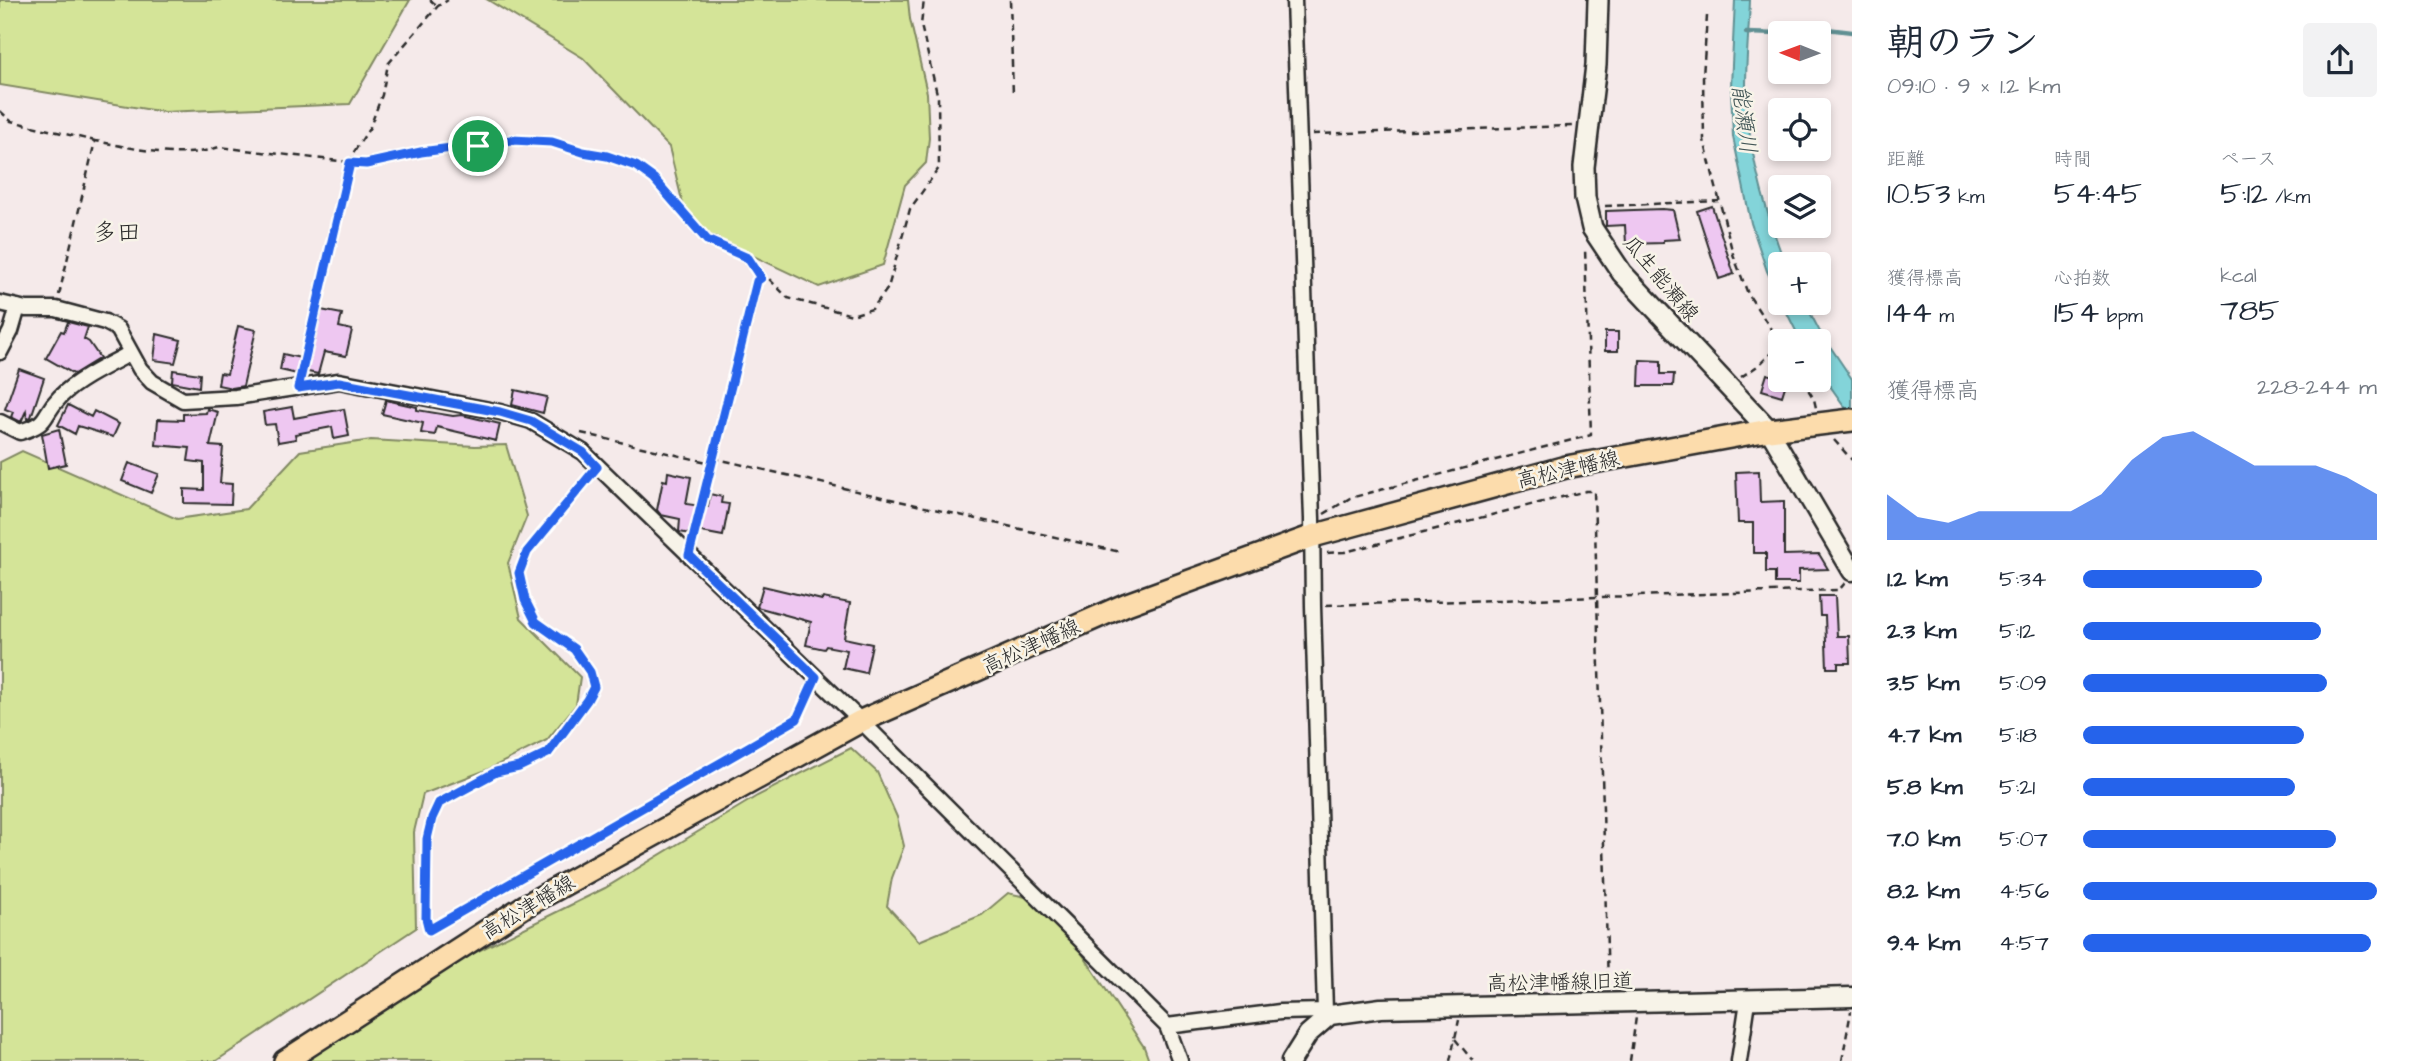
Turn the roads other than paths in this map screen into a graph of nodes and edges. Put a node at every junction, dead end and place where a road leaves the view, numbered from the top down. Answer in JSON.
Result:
{"nodes":[{"id":1,"x":1294,"y":0,"type":"edge"},
{"id":2,"x":1598,"y":0,"type":"edge"},
{"id":3,"x":0,"y":303,"type":"edge"},
{"id":4,"x":18,"y":307,"type":"junction"},
{"id":5,"x":0,"y":352,"type":"edge"},
{"id":6,"x":131,"y":352,"type":"junction"},
{"id":7,"x":1852,"y":420,"type":"edge"},
{"id":8,"x":0,"y":422,"type":"edge"},
{"id":9,"x":1769,"y":430,"type":"junction"},
{"id":10,"x":1313,"y":536,"type":"junction"},
{"id":11,"x":1849,"y":576,"type":"edge"},
{"id":12,"x":861,"y":721,"type":"junction"},
{"id":13,"x":1852,"y":998,"type":"edge"},
{"id":14,"x":1748,"y":1002,"type":"junction"},
{"id":15,"x":1328,"y":1013,"type":"junction"},
{"id":16,"x":1167,"y":1026,"type":"junction"},
{"id":17,"x":285,"y":1061,"type":"edge"},
{"id":18,"x":1180,"y":1061,"type":"edge"},
{"id":19,"x":1290,"y":1061,"type":"edge"},
{"id":20,"x":1739,"y":1061,"type":"edge"}],
"edges":[{"from":1,"to":10,"type":"street"},
{"from":2,"to":9,"type":"main road","name":"瓜生能瀬線"},
{"from":3,"to":4,"type":"street"},
{"from":4,"to":5,"type":"street"},
{"from":4,"to":6,"type":"street"},
{"from":6,"to":8,"type":"street"},
{"from":6,"to":12,"type":"street"},
{"from":7,"to":9,"type":"main road","name":"高松津幡線"},
{"from":9,"to":10,"type":"main road","name":"高松津幡線"},
{"from":9,"to":11,"type":"street"},
{"from":10,"to":12,"type":"main road","name":"高松津幡線"},
{"from":10,"to":15,"type":"street"},
{"from":12,"to":16,"type":"street"},
{"from":12,"to":17,"type":"main road","name":"高松津幡線"},
{"from":13,"to":14,"type":"street","name":"高松津幡線旧道"},
{"from":14,"to":15,"type":"street","name":"高松津幡線旧道"},
{"from":14,"to":20,"type":"street"},
{"from":15,"to":16,"type":"street"},
{"from":15,"to":19,"type":"street"},
{"from":16,"to":18,"type":"street"}]}
